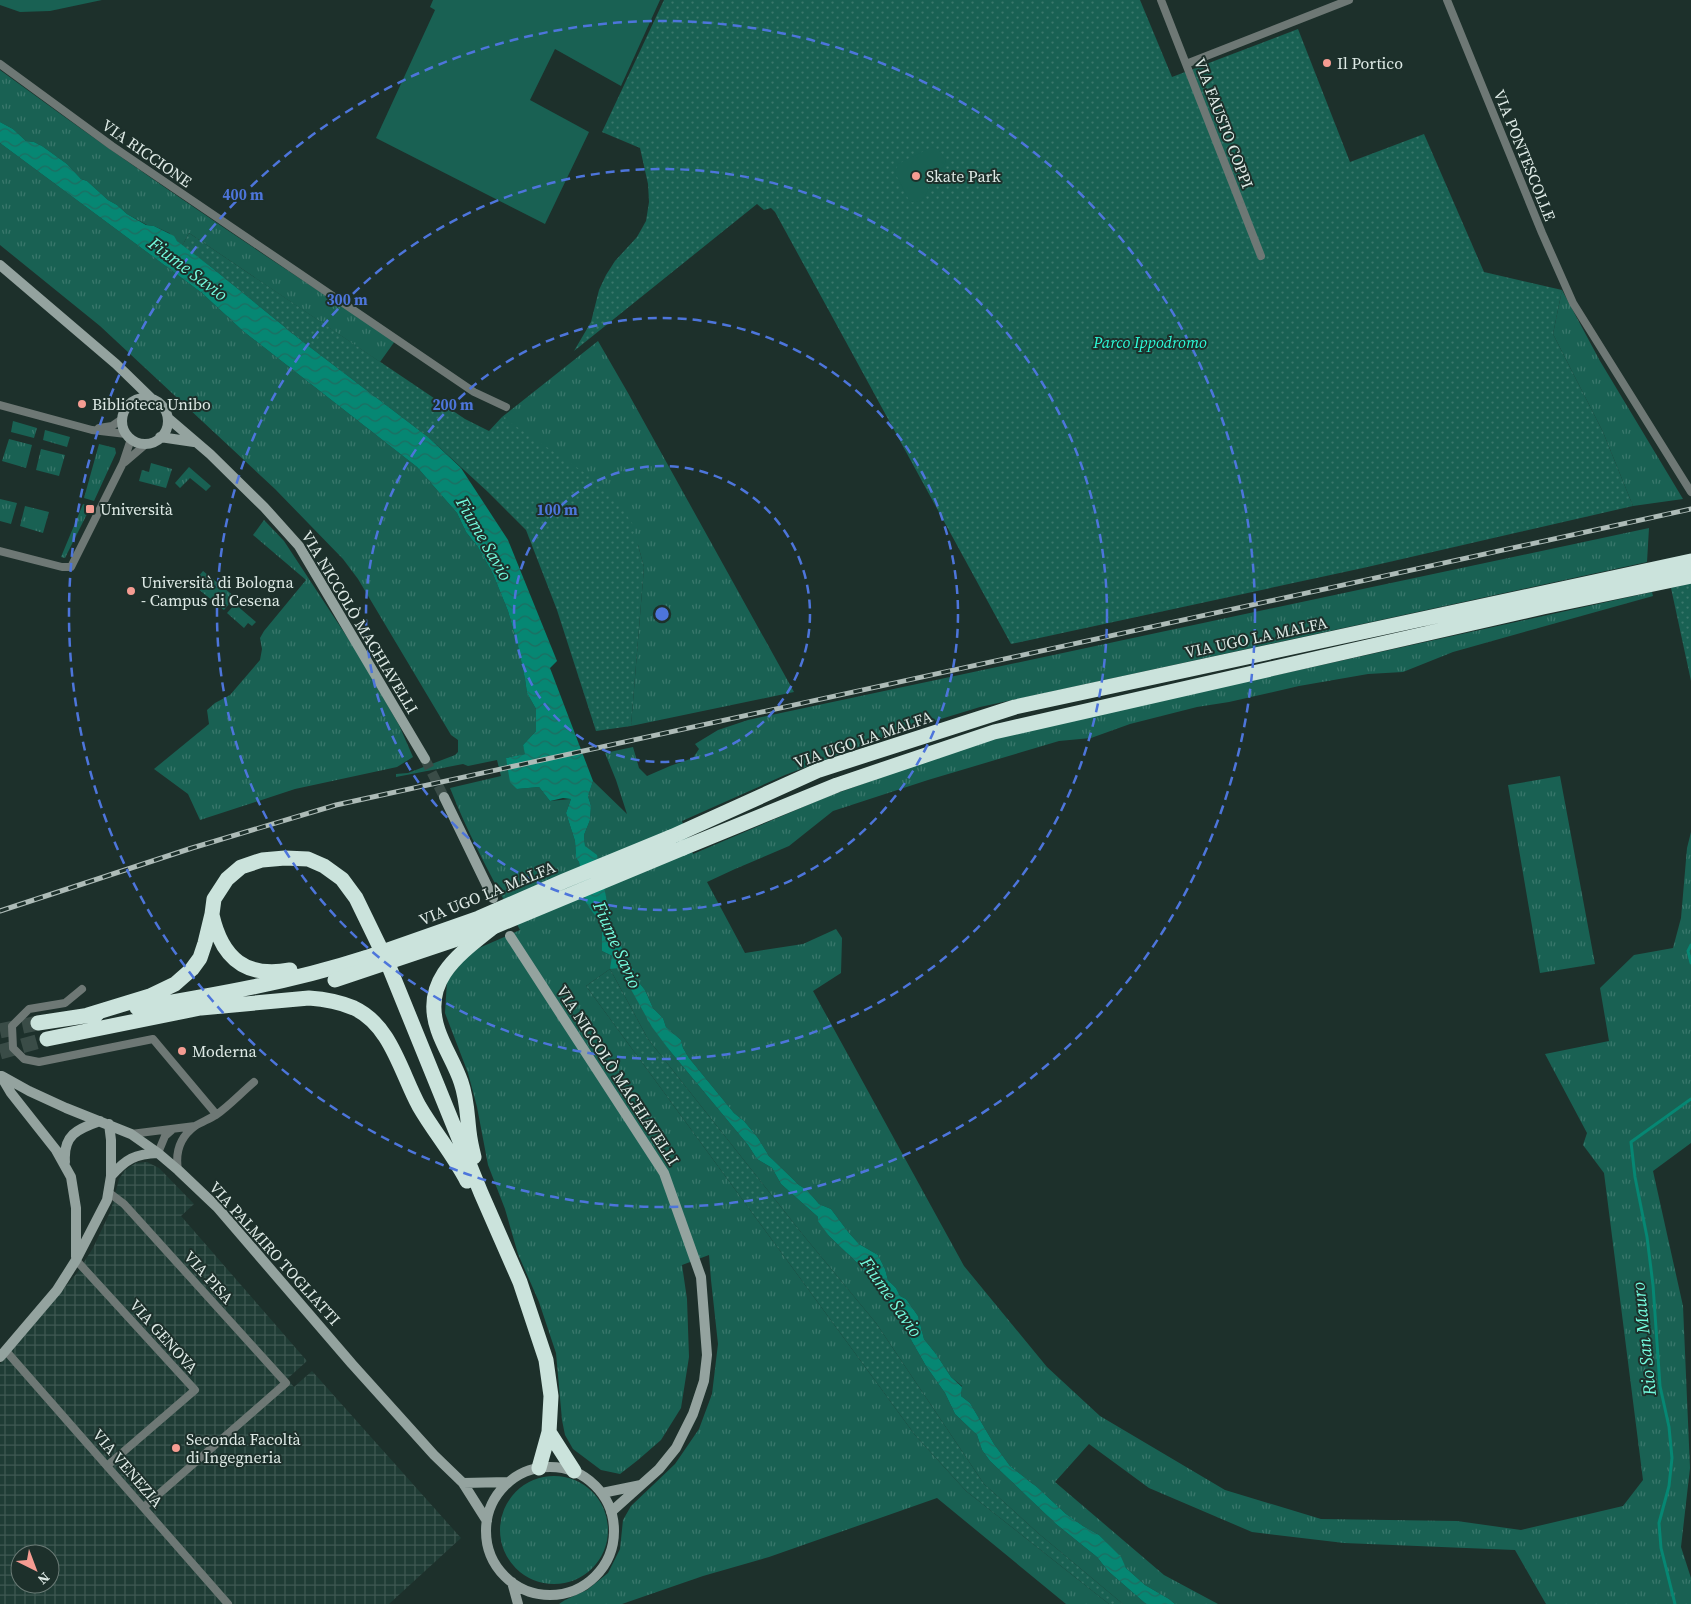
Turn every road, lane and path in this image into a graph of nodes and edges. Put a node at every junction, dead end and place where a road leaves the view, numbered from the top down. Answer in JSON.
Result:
{"nodes":[{"id":1,"x":1161,"y":0,"type":"edge"},
{"id":2,"x":1349,"y":0,"type":"edge"},
{"id":3,"x":1447,"y":0,"type":"edge"},
{"id":4,"x":1335,"y":2,"type":"edge"},
{"id":5,"x":0,"y":64,"type":"edge"},
{"id":6,"x":1186,"y":64,"type":"junction"},
{"id":7,"x":1261,"y":256,"type":"dead end"},
{"id":8,"x":0,"y":265,"type":"edge"},
{"id":9,"x":123,"y":371,"type":"junction"},
{"id":10,"x":152,"y":399,"type":"junction"},
{"id":11,"x":132,"y":402,"type":"junction"},
{"id":12,"x":0,"y":405,"type":"edge"},
{"id":13,"x":506,"y":407,"type":"dead end"},
{"id":14,"x":122,"y":418,"type":"junction"},
{"id":15,"x":168,"y":418,"type":"junction"},
{"id":16,"x":92,"y":430,"type":"junction"},
{"id":17,"x":129,"y":437,"type":"junction"},
{"id":18,"x":160,"y":437,"type":"junction"},
{"id":19,"x":198,"y":443,"type":"junction"},
{"id":20,"x":146,"y":444,"type":"junction"},
{"id":21,"x":123,"y":463,"type":"junction"},
{"id":22,"x":1691,"y":492,"type":"edge"},
{"id":23,"x":0,"y":551,"type":"edge"},
{"id":24,"x":1691,"y":561,"type":"edge"},
{"id":25,"x":1691,"y":576,"type":"edge"},
{"id":26,"x":425,"y":759,"type":"tunnel mouth"},
{"id":27,"x":444,"y":797,"type":"tunnel mouth"},
{"id":28,"x":493,"y":898,"type":"dead end"},
{"id":29,"x":212,"y":914,"type":"junction"},
{"id":30,"x":493,"y":927,"type":"junction"},
{"id":31,"x":510,"y":936,"type":"dead end"},
{"id":32,"x":365,"y":958,"type":"junction"},
{"id":33,"x":82,"y":989,"type":"dead end"},
{"id":34,"x":201,"y":1008,"type":"junction"},
{"id":35,"x":88,"y":1016,"type":"junction"},
{"id":36,"x":38,"y":1023,"type":"tunnel mouth"},
{"id":37,"x":47,"y":1039,"type":"tunnel mouth"},
{"id":38,"x":1,"y":1076,"type":"edge"},
{"id":39,"x":254,"y":1082,"type":"dead end"},
{"id":40,"x":216,"y":1114,"type":"junction"},
{"id":41,"x":104,"y":1122,"type":"junction"},
{"id":42,"x":195,"y":1126,"type":"junction"},
{"id":43,"x":173,"y":1129,"type":"junction"},
{"id":44,"x":131,"y":1134,"type":"junction"},
{"id":45,"x":158,"y":1153,"type":"junction"},
{"id":46,"x":65,"y":1166,"type":"junction"},
{"id":47,"x":178,"y":1170,"type":"junction"},
{"id":48,"x":111,"y":1176,"type":"junction"},
{"id":49,"x":108,"y":1192,"type":"junction"},
{"id":50,"x":481,"y":1193,"type":"junction"},
{"id":51,"x":76,"y":1260,"type":"junction"},
{"id":52,"x":520,"y":1282,"type":"junction"},
{"id":53,"x":3,"y":1354,"type":"edge"},
{"id":54,"x":549,"y":1432,"type":"junction"},
{"id":55,"x":108,"y":1465,"type":"junction"},
{"id":56,"x":540,"y":1468,"type":"junction"},
{"id":57,"x":574,"y":1471,"type":"junction"},
{"id":58,"x":508,"y":1482,"type":"junction"},
{"id":59,"x":463,"y":1483,"type":"junction"},
{"id":60,"x":642,"y":1485,"type":"junction"},
{"id":61,"x":602,"y":1493,"type":"junction"},
{"id":62,"x":144,"y":1507,"type":"junction"},
{"id":63,"x":611,"y":1512,"type":"junction"},
{"id":64,"x":487,"y":1521,"type":"junction"},
{"id":65,"x":512,"y":1582,"type":"junction"},
{"id":66,"x":551,"y":1595,"type":"junction"},
{"id":67,"x":228,"y":1604,"type":"edge"},
{"id":68,"x":518,"y":1604,"type":"edge"},
{"id":69,"x":544,"y":1604,"type":"edge"}],
"edges":[{"from":1,"to":6,"type":"street","name":"VIA FAUSTO COPPI"},
{"from":2,"to":4,"type":"street"},
{"from":3,"to":22,"type":"street","name":"VIA PONTESCOLLE"},
{"from":4,"to":6,"type":"street"},
{"from":5,"to":13,"type":"street","name":"VIA RICCIONE"},
{"from":6,"to":7,"type":"street","name":"VIA FAUSTO COPPI"},
{"from":8,"to":9,"type":"street"},
{"from":9,"to":10,"type":"street"},
{"from":9,"to":11,"type":"street"},
{"from":10,"to":11,"type":"street"},
{"from":10,"to":15,"type":"street"},
{"from":11,"to":14,"type":"street"},
{"from":12,"to":16,"type":"street"},
{"from":14,"to":16,"type":"street"},
{"from":14,"to":17,"type":"street"},
{"from":15,"to":18,"type":"street"},
{"from":15,"to":19,"type":"street","name":"VIA NICCOLÒ MACHIAVELLI"},
{"from":16,"to":17,"type":"street"},
{"from":17,"to":20,"type":"street"},
{"from":17,"to":21,"type":"street"},
{"from":18,"to":19,"type":"street"},
{"from":18,"to":20,"type":"street"},
{"from":19,"to":26,"type":"street","name":"VIA NICCOLÒ MACHIAVELLI"},
{"from":20,"to":21,"type":"street"},
{"from":21,"to":23,"type":"street"},
{"from":24,"to":32,"type":"highway","name":"VIA UGO LA MALFA","bridge":true},
{"from":25,"to":30,"type":"highway","name":"VIA UGO LA MALFA","bridge":true},
{"from":27,"to":28,"type":"street"},
{"from":29,"to":32,"type":"highway"},
{"from":29,"to":35,"type":"highway"},
{"from":29,"to":50,"type":"highway"},
{"from":30,"to":34,"type":"highway","name":"VIA UGO LA MALFA","bridge":true},
{"from":30,"to":50,"type":"highway"},
{"from":31,"to":60,"type":"street","name":"VIA NICCOLÒ MACHIAVELLI"},
{"from":32,"to":35,"type":"highway","name":"VIA UGO LA MALFA"},
{"from":33,"to":40,"type":"street"},
{"from":34,"to":37,"type":"highway","name":"VIA UGO LA MALFA"},
{"from":34,"to":52,"type":"highway"},
{"from":35,"to":36,"type":"highway","name":"VIA UGO LA MALFA"},
{"from":38,"to":41,"type":"street","name":"VIA PALMIRO TOGLIATTI"},
{"from":38,"to":46,"type":"street"},
{"from":39,"to":40,"type":"street"},
{"from":40,"to":42,"type":"street"},
{"from":41,"to":44,"type":"street","name":"VIA PALMIRO TOGLIATTI"},
{"from":41,"to":46,"type":"street"},
{"from":41,"to":48,"type":"street"},
{"from":42,"to":43,"type":"street"},
{"from":42,"to":47,"type":"street"},
{"from":43,"to":44,"type":"street"},
{"from":43,"to":45,"type":"street"},
{"from":44,"to":45,"type":"street","name":"VIA PALMIRO TOGLIATTI"},
{"from":45,"to":47,"type":"street","name":"VIA PALMIRO TOGLIATTI"},
{"from":45,"to":48,"type":"street"},
{"from":46,"to":51,"type":"street"},
{"from":47,"to":59,"type":"street","name":"VIA PALMIRO TOGLIATTI"},
{"from":48,"to":49,"type":"street"},
{"from":49,"to":51,"type":"street"},
{"from":49,"to":62,"type":"street","name":"VIA PISA"},
{"from":50,"to":52,"type":"highway"},
{"from":51,"to":53,"type":"street"},
{"from":51,"to":55,"type":"street","name":"VIA GENOVA"},
{"from":52,"to":54,"type":"highway"},
{"from":53,"to":55,"type":"street","name":"VIA VENEZIA"},
{"from":54,"to":56,"type":"highway"},
{"from":54,"to":57,"type":"highway"},
{"from":55,"to":62,"type":"street","name":"VIA VENEZIA"},
{"from":56,"to":57,"type":"street"},
{"from":56,"to":58,"type":"street"},
{"from":57,"to":61,"type":"street"},
{"from":58,"to":59,"type":"street"},
{"from":58,"to":64,"type":"street"},
{"from":59,"to":64,"type":"street","name":"VIA PALMIRO TOGLIATTI"},
{"from":60,"to":61,"type":"street"},
{"from":60,"to":63,"type":"street","name":"VIA NICCOLÒ MACHIAVELLI"},
{"from":61,"to":63,"type":"street"},
{"from":62,"to":67,"type":"street","name":"VIA VENEZIA"},
{"from":63,"to":66,"type":"street"},
{"from":64,"to":65,"type":"street"},
{"from":65,"to":66,"type":"street"},
{"from":65,"to":68,"type":"street"},
{"from":66,"to":69,"type":"street"}]}
